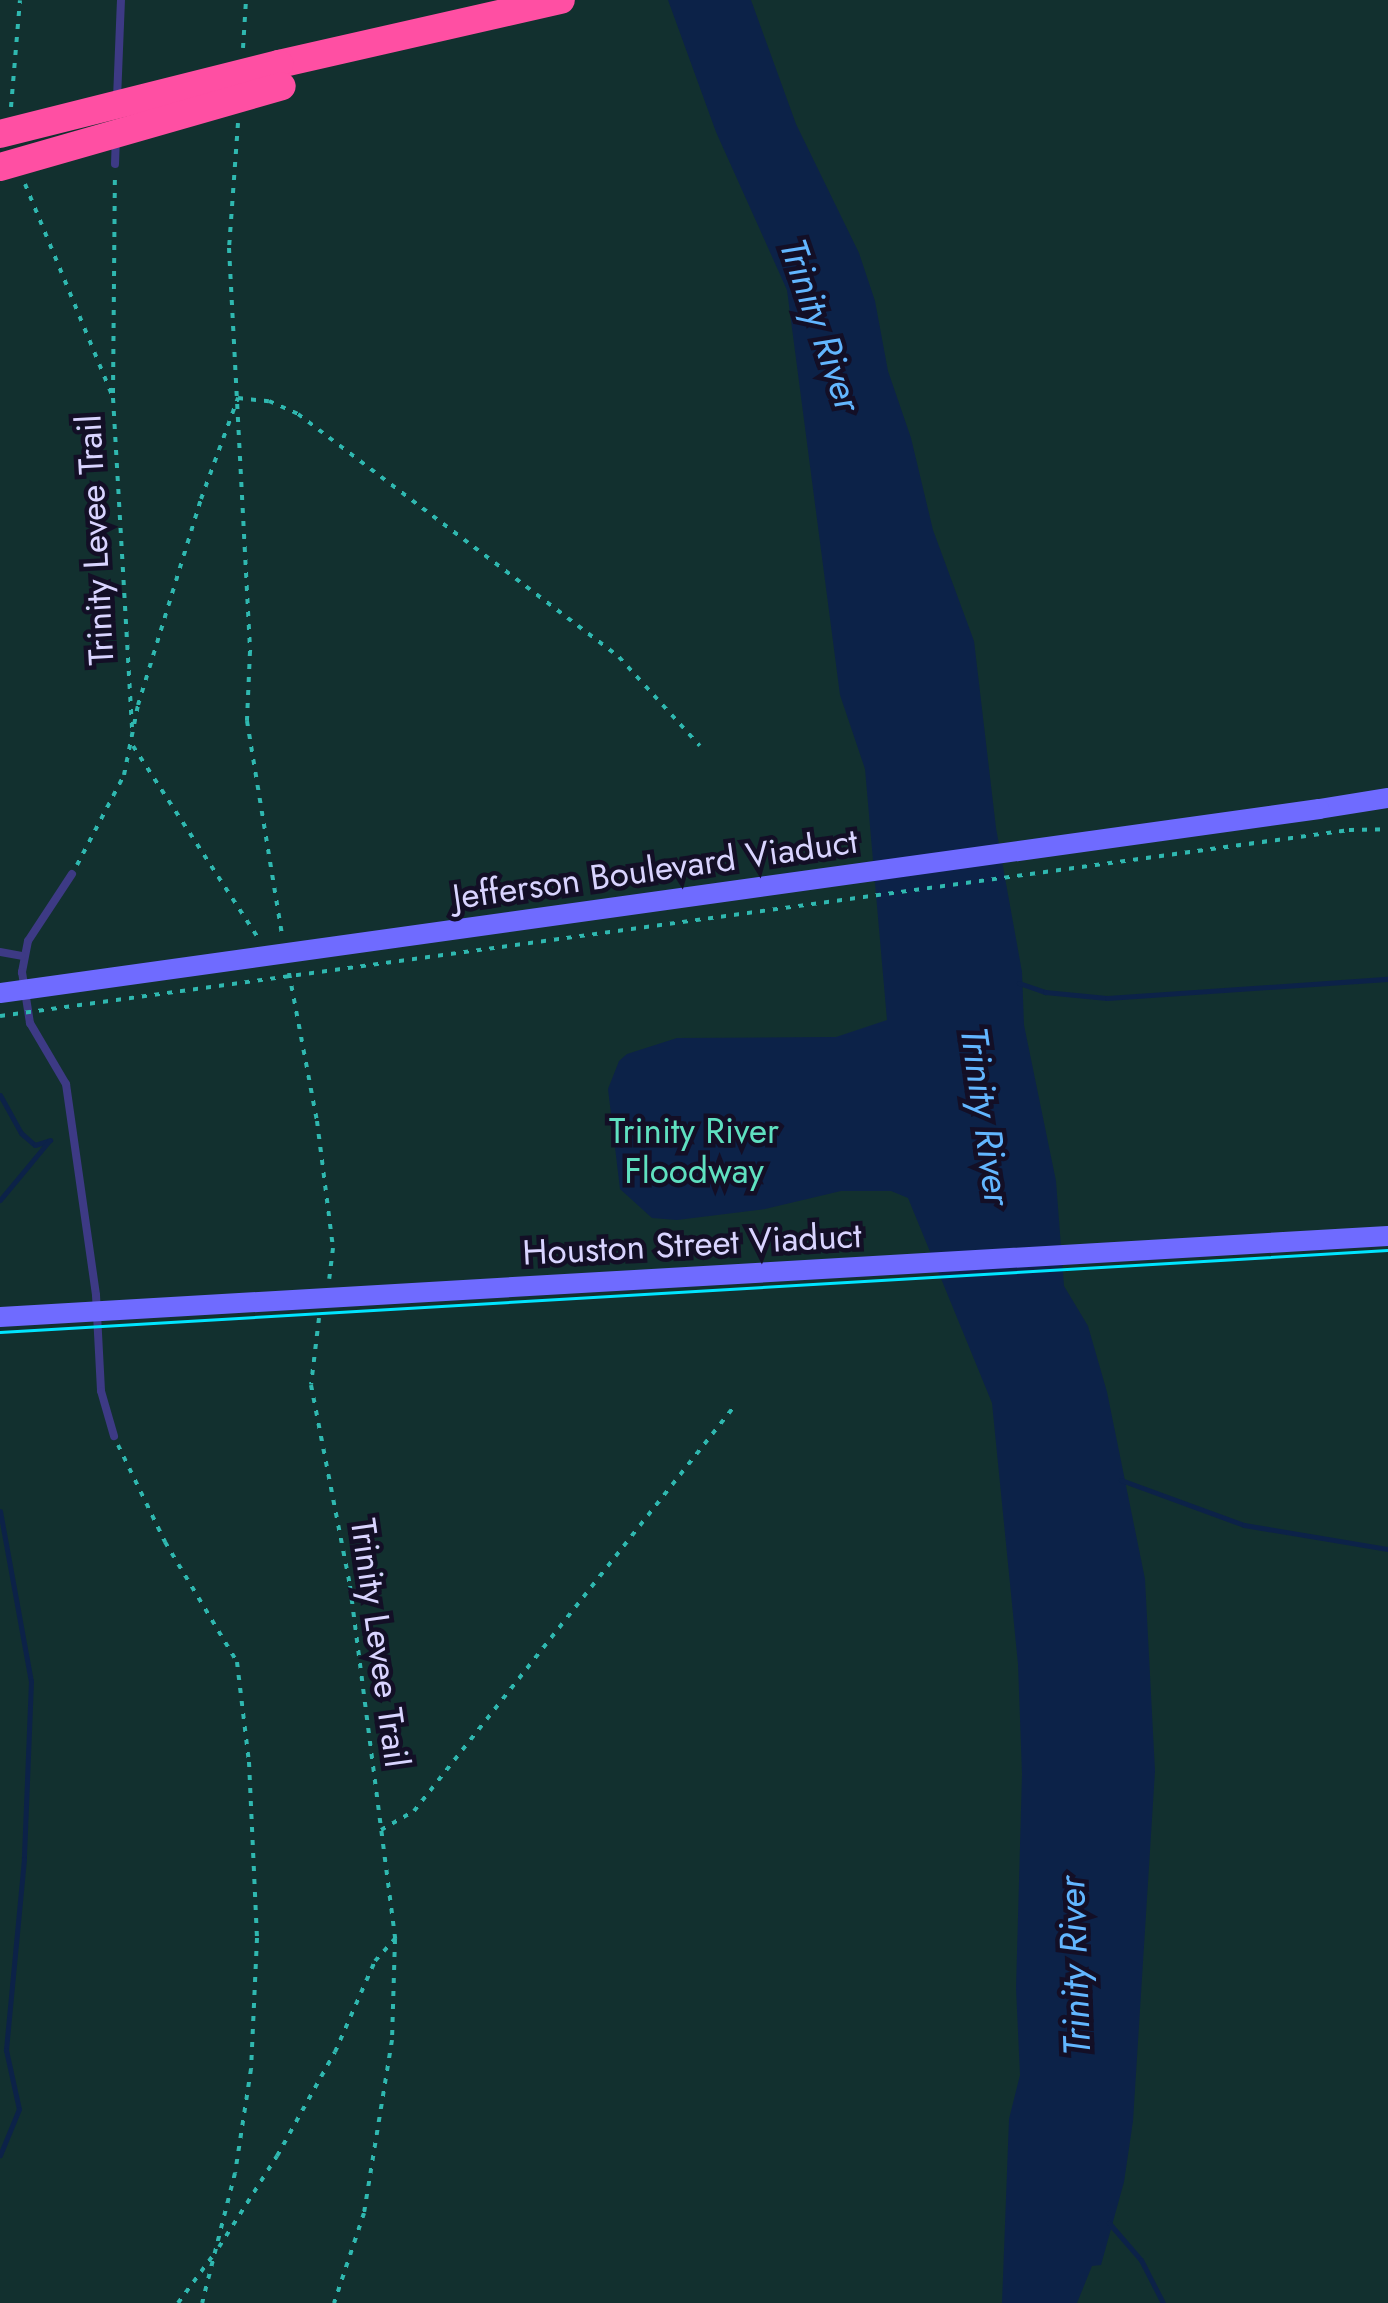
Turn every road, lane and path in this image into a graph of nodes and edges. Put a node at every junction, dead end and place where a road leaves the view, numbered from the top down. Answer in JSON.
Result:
{"nodes":[{"id":1,"x":20,"y":0,"type":"edge"},
{"id":2,"x":121,"y":0,"type":"edge"},
{"id":3,"x":246,"y":0,"type":"edge"},
{"id":4,"x":560,"y":0,"type":"edge"},
{"id":5,"x":397,"y":40,"type":"junction"},
{"id":6,"x":242,"y":57,"type":"dead end"},
{"id":7,"x":238,"y":114,"type":"dead end"},
{"id":8,"x":6,"y":122,"type":"edge"},
{"id":9,"x":116,"y":164,"type":"joint"},
{"id":10,"x":10,"y":169,"type":"edge"},
{"id":11,"x":113,"y":398,"type":"junction"},
{"id":12,"x":238,"y":398,"type":"junction"},
{"id":13,"x":132,"y":744,"type":"junction"},
{"id":14,"x":700,"y":746,"type":"dead end"},
{"id":15,"x":1388,"y":798,"type":"edge"},
{"id":16,"x":1319,"y":809,"type":"junction"},
{"id":17,"x":1388,"y":811,"type":"edge"},
{"id":18,"x":1388,"y":829,"type":"edge"},
{"id":19,"x":72,"y":874,"type":"joint"},
{"id":20,"x":260,"y":942,"type":"dead end"},
{"id":21,"x":285,"y":951,"type":"dead end"},
{"id":22,"x":0,"y":952,"type":"edge"},
{"id":23,"x":22,"y":956,"type":"junction"},
{"id":24,"x":288,"y":970,"type":"dead end"},
{"id":25,"x":281,"y":974,"type":"dead end"},
{"id":26,"x":292,"y":989,"type":"junction"},
{"id":27,"x":0,"y":993,"type":"edge"},
{"id":28,"x":0,"y":1016,"type":"edge"},
{"id":29,"x":1388,"y":1236,"type":"edge"},
{"id":30,"x":328,"y":1284,"type":"dead end"},
{"id":31,"x":323,"y":1304,"type":"dead end"},
{"id":32,"x":0,"y":1317,"type":"edge"},
{"id":33,"x":732,"y":1409,"type":"dead end"},
{"id":34,"x":114,"y":1436,"type":"joint"},
{"id":35,"x":381,"y":1830,"type":"junction"},
{"id":36,"x":395,"y":1940,"type":"junction"},
{"id":37,"x":218,"y":2250,"type":"junction"},
{"id":38,"x":178,"y":2303,"type":"edge"},
{"id":39,"x":202,"y":2303,"type":"edge"},
{"id":40,"x":334,"y":2303,"type":"edge"}],
"edges":[{"from":1,"to":8,"type":"path"},
{"from":2,"to":9,"type":"lane"},
{"from":3,"to":6,"type":"path"},
{"from":4,"to":5,"type":"highway"},
{"from":5,"to":8,"type":"highway","bridge":true},
{"from":5,"to":10,"type":"highway","bridge":true},
{"from":7,"to":12,"type":"path"},
{"from":9,"to":11,"type":"path"},
{"from":10,"to":11,"type":"path","name":"Trinity Levee Trail"},
{"from":11,"to":13,"type":"path","name":"Trinity Levee Trail"},
{"from":12,"to":13,"type":"path"},
{"from":12,"to":14,"type":"path"},
{"from":12,"to":21,"type":"path"},
{"from":13,"to":19,"type":"path"},
{"from":13,"to":20,"type":"path","name":"Trinity Levee Trail"},
{"from":15,"to":16,"type":"main road"},
{"from":16,"to":17,"type":"main road"},
{"from":16,"to":27,"type":"main road","name":"Jefferson Boulevard Viaduct","bridge":true},
{"from":18,"to":28,"type":"path","bridge":true},
{"from":19,"to":23,"type":"lane"},
{"from":22,"to":23,"type":"lane"},
{"from":23,"to":34,"type":"lane"},
{"from":24,"to":26,"type":"path"},
{"from":25,"to":26,"type":"path"},
{"from":26,"to":30,"type":"path"},
{"from":29,"to":32,"type":"main road","name":"Houston Street Viaduct","bridge":true},
{"from":31,"to":35,"type":"path","name":"Trinity Levee Trail"},
{"from":33,"to":35,"type":"path"},
{"from":34,"to":37,"type":"path"},
{"from":35,"to":36,"type":"path","name":"Trinity Levee Trail"},
{"from":36,"to":37,"type":"path"},
{"from":36,"to":40,"type":"path","name":"Trinity Levee Trail"},
{"from":37,"to":38,"type":"path"},
{"from":37,"to":39,"type":"path"}]}
